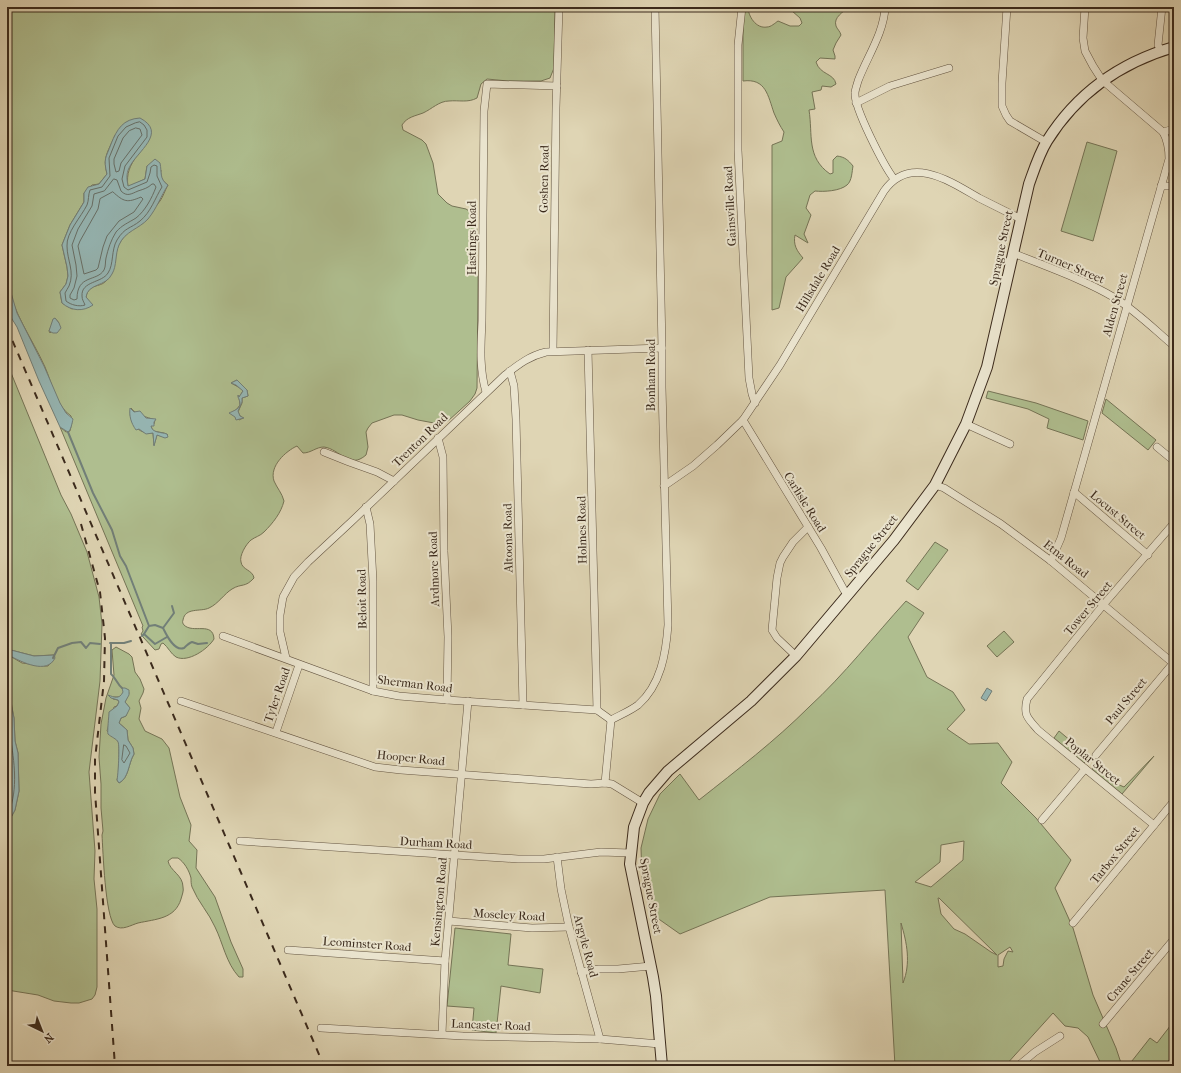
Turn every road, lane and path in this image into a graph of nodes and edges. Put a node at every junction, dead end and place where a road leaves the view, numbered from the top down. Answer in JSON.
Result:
{"nodes":[{"id":1,"x":559,"y":7,"type":"edge"},
{"id":2,"x":655,"y":7,"type":"edge"},
{"id":3,"x":742,"y":7,"type":"edge"},
{"id":4,"x":885,"y":7,"type":"edge"},
{"id":5,"x":1007,"y":7,"type":"edge"},
{"id":6,"x":1085,"y":7,"type":"edge"},
{"id":7,"x":1162,"y":7,"type":"edge"},
{"id":8,"x":1174,"y":47,"type":"edge"},
{"id":9,"x":1161,"y":51,"type":"junction"},
{"id":10,"x":948,"y":68,"type":"dead end"},
{"id":11,"x":1102,"y":80,"type":"junction"},
{"id":12,"x":557,"y":86,"type":"junction"},
{"id":13,"x":856,"y":103,"type":"junction"},
{"id":14,"x":1174,"y":129,"type":"edge"},
{"id":15,"x":1163,"y":132,"type":"junction"},
{"id":16,"x":1046,"y":142,"type":"junction"},
{"id":17,"x":1171,"y":145,"type":"edge"},
{"id":18,"x":894,"y":179,"type":"junction"},
{"id":19,"x":1161,"y":186,"type":"junction"},
{"id":20,"x":1174,"y":186,"type":"edge"},
{"id":21,"x":1020,"y":219,"type":"junction"},
{"id":22,"x":1013,"y":253,"type":"junction"},
{"id":23,"x":1126,"y":305,"type":"junction"},
{"id":24,"x":1174,"y":346,"type":"edge"},
{"id":25,"x":662,"y":348,"type":"junction"},
{"id":26,"x":588,"y":350,"type":"junction"},
{"id":27,"x":554,"y":351,"type":"junction"},
{"id":28,"x":510,"y":371,"type":"junction"},
{"id":29,"x":486,"y":392,"type":"junction"},
{"id":30,"x":755,"y":403,"type":"junction"},
{"id":31,"x":743,"y":420,"type":"junction"},
{"id":32,"x":966,"y":424,"type":"junction"},
{"id":33,"x":438,"y":438,"type":"junction"},
{"id":34,"x":1010,"y":444,"type":"dead end"},
{"id":35,"x":1157,"y":448,"type":"dead end"},
{"id":36,"x":324,"y":452,"type":"dead end"},
{"id":37,"x":1174,"y":461,"type":"edge"},
{"id":38,"x":394,"y":481,"type":"junction"},
{"id":39,"x":935,"y":485,"type":"junction"},
{"id":40,"x":664,"y":486,"type":"junction"},
{"id":41,"x":1074,"y":492,"type":"junction"},
{"id":42,"x":366,"y":508,"type":"junction"},
{"id":43,"x":1174,"y":523,"type":"edge"},
{"id":44,"x":808,"y":527,"type":"junction"},
{"id":45,"x":1148,"y":554,"type":"junction"},
{"id":46,"x":1051,"y":561,"type":"junction"},
{"id":47,"x":848,"y":596,"type":"junction"},
{"id":48,"x":1104,"y":604,"type":"junction"},
{"id":49,"x":223,"y":636,"type":"dead end"},
{"id":50,"x":796,"y":656,"type":"junction"},
{"id":51,"x":286,"y":658,"type":"junction"},
{"id":52,"x":1174,"y":663,"type":"edge"},
{"id":53,"x":299,"y":665,"type":"junction"},
{"id":54,"x":373,"y":691,"type":"junction"},
{"id":55,"x":447,"y":700,"type":"junction"},
{"id":56,"x":181,"y":701,"type":"dead end"},
{"id":57,"x":468,"y":701,"type":"junction"},
{"id":58,"x":523,"y":705,"type":"junction"},
{"id":59,"x":597,"y":710,"type":"junction"},
{"id":60,"x":1024,"y":710,"type":"joint"},
{"id":61,"x":611,"y":720,"type":"junction"},
{"id":62,"x":276,"y":732,"type":"junction"},
{"id":63,"x":1096,"y":756,"type":"dead end"},
{"id":64,"x":1085,"y":769,"type":"junction"},
{"id":65,"x":462,"y":775,"type":"junction"},
{"id":66,"x":605,"y":783,"type":"junction"},
{"id":67,"x":1174,"y":801,"type":"edge"},
{"id":68,"x":643,"y":803,"type":"junction"},
{"id":69,"x":1042,"y":820,"type":"dead end"},
{"id":70,"x":1154,"y":826,"type":"junction"},
{"id":71,"x":240,"y":841,"type":"dead end"},
{"id":72,"x":630,"y":853,"type":"junction"},
{"id":73,"x":454,"y":855,"type":"junction"},
{"id":74,"x":557,"y":857,"type":"junction"},
{"id":75,"x":449,"y":921,"type":"junction"},
{"id":76,"x":1073,"y":923,"type":"dead end"},
{"id":77,"x":569,"y":928,"type":"junction"},
{"id":78,"x":1174,"y":939,"type":"edge"},
{"id":79,"x":288,"y":950,"type":"dead end"},
{"id":80,"x":445,"y":961,"type":"junction"},
{"id":81,"x":651,"y":966,"type":"junction"},
{"id":82,"x":581,"y":972,"type":"junction"},
{"id":83,"x":1103,"y":1024,"type":"dead end"},
{"id":84,"x":321,"y":1028,"type":"dead end"},
{"id":85,"x":442,"y":1034,"type":"junction"},
{"id":86,"x":1060,"y":1036,"type":"dead end"},
{"id":87,"x":600,"y":1039,"type":"junction"},
{"id":88,"x":660,"y":1044,"type":"junction"},
{"id":89,"x":662,"y":1066,"type":"edge"},
{"id":90,"x":1018,"y":1066,"type":"edge"}],
"edges":[{"from":1,"to":12,"type":"street","name":"Goshen Road"},
{"from":2,"to":25,"type":"street","name":"Bonham Road"},
{"from":3,"to":30,"type":"street","name":"Gainsville Road"},
{"from":4,"to":13,"type":"street"},
{"from":5,"to":16,"type":"street"},
{"from":6,"to":11,"type":"street","name":"Alden Street"},
{"from":7,"to":9,"type":"street"},
{"from":8,"to":9,"type":"main road","name":"Sprague Street"},
{"from":9,"to":11,"type":"main road","name":"Sprague Street"},
{"from":10,"to":13,"type":"street"},
{"from":11,"to":15,"type":"street","name":"Alden Street"},
{"from":11,"to":16,"type":"main road","name":"Sprague Street"},
{"from":12,"to":27,"type":"street","name":"Goshen Road"},
{"from":12,"to":29,"type":"street","name":"Hastings Road"},
{"from":13,"to":18,"type":"street"},
{"from":14,"to":15,"type":"street"},
{"from":15,"to":17,"type":"street","name":"Alden Street"},
{"from":16,"to":21,"type":"main road","name":"Sprague Street"},
{"from":17,"to":19,"type":"street","name":"Alden Street"},
{"from":18,"to":21,"type":"street"},
{"from":18,"to":30,"type":"street","name":"Hillsdale Road"},
{"from":19,"to":20,"type":"street"},
{"from":19,"to":23,"type":"street","name":"Alden Street"},
{"from":21,"to":22,"type":"main road","name":"Sprague Street"},
{"from":22,"to":23,"type":"street","name":"Turner Street"},
{"from":22,"to":32,"type":"main road","name":"Sprague Street"},
{"from":23,"to":24,"type":"street","name":"Turner Street"},
{"from":23,"to":41,"type":"street","name":"Alden Street"},
{"from":25,"to":26,"type":"street","name":"Trenton Road"},
{"from":25,"to":40,"type":"street","name":"Bonham Road"},
{"from":26,"to":27,"type":"street","name":"Trenton Road"},
{"from":26,"to":59,"type":"street","name":"Holmes Road"},
{"from":27,"to":28,"type":"street","name":"Trenton Road"},
{"from":28,"to":29,"type":"street","name":"Trenton Road"},
{"from":28,"to":58,"type":"street","name":"Altoona Road"},
{"from":29,"to":33,"type":"street","name":"Trenton Road"},
{"from":30,"to":31,"type":"street","name":"Hillsdale Road"},
{"from":31,"to":40,"type":"street","name":"Hillsdale Road"},
{"from":31,"to":44,"type":"street","name":"Carlisle Road"},
{"from":32,"to":34,"type":"street"},
{"from":32,"to":39,"type":"main road","name":"Sprague Street"},
{"from":33,"to":38,"type":"street","name":"Trenton Road"},
{"from":33,"to":55,"type":"street","name":"Ardmore Road"},
{"from":35,"to":37,"type":"street"},
{"from":36,"to":38,"type":"street"},
{"from":38,"to":42,"type":"street","name":"Trenton Road"},
{"from":39,"to":46,"type":"street","name":"Etna Road"},
{"from":39,"to":47,"type":"main road","name":"Sprague Street"},
{"from":40,"to":61,"type":"street","name":"Bonham Road"},
{"from":41,"to":45,"type":"street","name":"Locust Street"},
{"from":41,"to":46,"type":"street","name":"Alden Street"},
{"from":42,"to":51,"type":"street","name":"Trenton Road"},
{"from":42,"to":54,"type":"street","name":"Beloit Road"},
{"from":43,"to":45,"type":"street","name":"Tower Street"},
{"from":44,"to":47,"type":"street","name":"Carlisle Road"},
{"from":44,"to":50,"type":"street"},
{"from":45,"to":48,"type":"street","name":"Tower Street"},
{"from":46,"to":48,"type":"street","name":"Etna Road"},
{"from":47,"to":50,"type":"main road","name":"Sprague Street"},
{"from":48,"to":52,"type":"street","name":"Etna Road"},
{"from":48,"to":60,"type":"street","name":"Tower Street"},
{"from":49,"to":51,"type":"street","name":"Sherman Road"},
{"from":50,"to":68,"type":"main road","name":"Sprague Street"},
{"from":51,"to":53,"type":"street","name":"Sherman Road"},
{"from":52,"to":63,"type":"street","name":"Paul Street"},
{"from":53,"to":54,"type":"street","name":"Sherman Road"},
{"from":53,"to":62,"type":"street","name":"Tyler Road"},
{"from":54,"to":55,"type":"street","name":"Sherman Road"},
{"from":55,"to":57,"type":"street","name":"Sherman Road"},
{"from":56,"to":62,"type":"street","name":"Hooper Road"},
{"from":57,"to":58,"type":"street","name":"Sherman Road"},
{"from":57,"to":65,"type":"street","name":"Kensington Road"},
{"from":58,"to":59,"type":"street","name":"Sherman Road"},
{"from":59,"to":61,"type":"street"},
{"from":60,"to":64,"type":"street","name":"Poplar Street"},
{"from":61,"to":66,"type":"street"},
{"from":62,"to":65,"type":"street","name":"Hooper Road"},
{"from":64,"to":69,"type":"street"},
{"from":64,"to":70,"type":"street","name":"Poplar Street"},
{"from":65,"to":66,"type":"street","name":"Hooper Road"},
{"from":65,"to":73,"type":"street","name":"Kensington Road"},
{"from":66,"to":68,"type":"street","name":"Hooper Road"},
{"from":67,"to":70,"type":"street","name":"Tarbox Street"},
{"from":68,"to":72,"type":"main road","name":"Sprague Street"},
{"from":70,"to":76,"type":"street","name":"Tarbox Street"},
{"from":71,"to":73,"type":"street","name":"Durham Road"},
{"from":72,"to":74,"type":"street","name":"Durham Road"},
{"from":72,"to":81,"type":"main road","name":"Sprague Street"},
{"from":73,"to":74,"type":"street","name":"Durham Road"},
{"from":73,"to":75,"type":"street","name":"Kensington Road"},
{"from":74,"to":77,"type":"street","name":"Argyle Road"},
{"from":75,"to":77,"type":"street","name":"Moseley Road"},
{"from":75,"to":80,"type":"street","name":"Kensington Road"},
{"from":77,"to":82,"type":"street","name":"Argyle Road"},
{"from":78,"to":83,"type":"street","name":"Crane Street"},
{"from":79,"to":80,"type":"street","name":"Leominster Road"},
{"from":80,"to":85,"type":"street","name":"Kensington Road"},
{"from":81,"to":82,"type":"street"},
{"from":81,"to":88,"type":"main road","name":"Sprague Street"},
{"from":82,"to":87,"type":"street","name":"Argyle Road"},
{"from":84,"to":85,"type":"street","name":"Lancaster Road"},
{"from":85,"to":87,"type":"street","name":"Lancaster Road"},
{"from":86,"to":90,"type":"street"},
{"from":87,"to":88,"type":"street","name":"Lancaster Road"},
{"from":88,"to":89,"type":"main road","name":"Sprague Street"}]}
